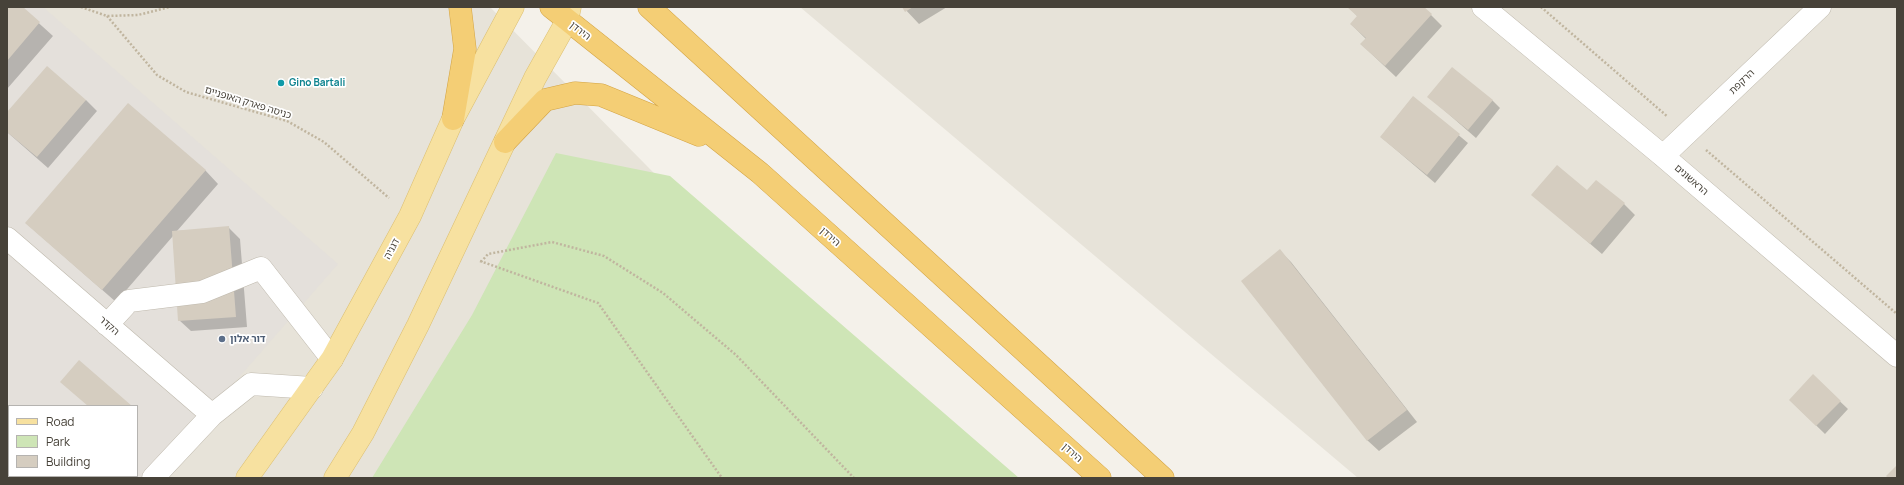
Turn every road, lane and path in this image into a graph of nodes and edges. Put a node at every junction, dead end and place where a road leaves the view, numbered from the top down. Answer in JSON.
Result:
{"nodes":[{"id":1,"x":81,"y":7,"type":"edge"},
{"id":2,"x":170,"y":7,"type":"edge"},
{"id":3,"x":460,"y":7,"type":"edge"},
{"id":4,"x":513,"y":7,"type":"edge"},
{"id":5,"x":649,"y":7,"type":"edge"},
{"id":6,"x":1483,"y":7,"type":"edge"},
{"id":7,"x":1541,"y":7,"type":"edge"},
{"id":8,"x":1814,"y":9,"type":"edge"},
{"id":9,"x":563,"y":12,"type":"edge"},
{"id":10,"x":107,"y":16,"type":"junction"},
{"id":11,"x":453,"y":119,"type":"junction"},
{"id":12,"x":1687,"y":133,"type":"junction"},
{"id":13,"x":505,"y":142,"type":"junction"},
{"id":14,"x":722,"y":144,"type":"junction"},
{"id":15,"x":1663,"y":156,"type":"junction"},
{"id":16,"x":410,"y":216,"type":"junction"},
{"id":17,"x":7,"y":238,"type":"edge"},
{"id":18,"x":459,"y":238,"type":"junction"},
{"id":19,"x":481,"y":262,"type":"junction"},
{"id":20,"x":1897,"y":314,"type":"edge"},
{"id":21,"x":107,"y":325,"type":"junction"},
{"id":22,"x":1897,"y":356,"type":"edge"},
{"id":23,"x":332,"y":359,"type":"junction"},
{"id":24,"x":312,"y":388,"type":"junction"},
{"id":25,"x":212,"y":415,"type":"junction"},
{"id":26,"x":153,"y":478,"type":"edge"},
{"id":27,"x":247,"y":478,"type":"edge"},
{"id":28,"x":335,"y":478,"type":"edge"},
{"id":29,"x":722,"y":478,"type":"edge"},
{"id":30,"x":854,"y":478,"type":"edge"},
{"id":31,"x":1100,"y":478,"type":"edge"},
{"id":32,"x":1163,"y":478,"type":"edge"}],
"edges":[{"from":1,"to":10,"type":"path"},
{"from":2,"to":10,"type":"path"},
{"from":3,"to":11,"type":"highway"},
{"from":4,"to":11,"type":"main road","name":"דגניה"},
{"from":5,"to":32,"type":"highway"},
{"from":6,"to":15,"type":"street","name":"הראשונים"},
{"from":7,"to":12,"type":"path"},
{"from":8,"to":12,"type":"street","name":"הרקפת"},
{"from":9,"to":13,"type":"main road"},
{"from":9,"to":14,"type":"highway","name":"הירדן"},
{"from":10,"to":16,"type":"path","name":"כניסה פארק האופניים"},
{"from":11,"to":16,"type":"main road","name":"דגניה"},
{"from":12,"to":15,"type":"street","name":"הרקפת"},
{"from":12,"to":20,"type":"path"},
{"from":13,"to":14,"type":"highway"},
{"from":13,"to":18,"type":"main road"},
{"from":14,"to":31,"type":"highway","name":"הירדן"},
{"from":15,"to":22,"type":"street","name":"הראשונים"},
{"from":16,"to":23,"type":"main road","name":"דגניה"},
{"from":17,"to":21,"type":"street","name":"הקדר"},
{"from":18,"to":19,"type":"path"},
{"from":18,"to":28,"type":"main road"},
{"from":19,"to":29,"type":"path"},
{"from":19,"to":30,"type":"path"},
{"from":21,"to":23,"type":"street"},
{"from":21,"to":25,"type":"street","name":"הקדר"},
{"from":23,"to":24,"type":"main road","name":"דגניה"},
{"from":24,"to":25,"type":"street"},
{"from":24,"to":27,"type":"main road","name":"דגניה"},
{"from":25,"to":26,"type":"street"}]}
